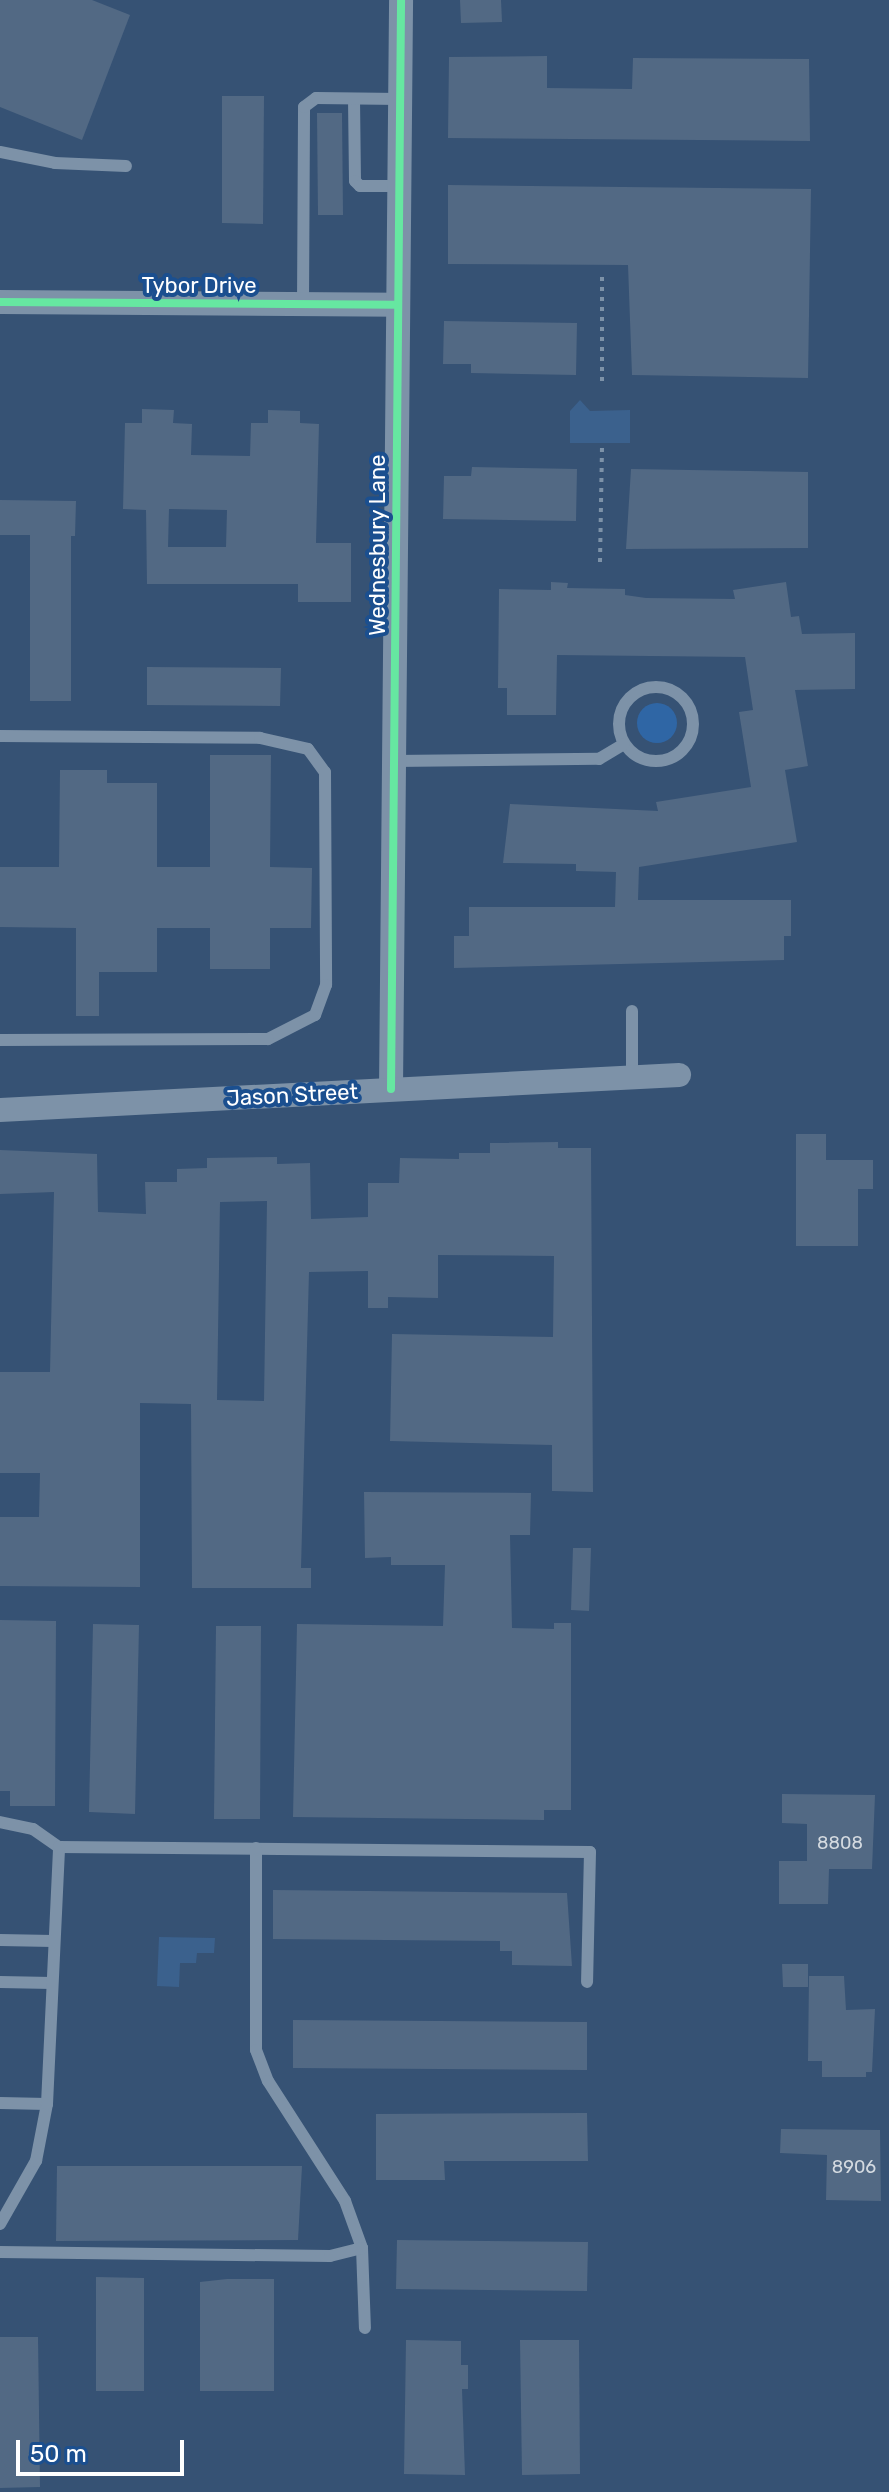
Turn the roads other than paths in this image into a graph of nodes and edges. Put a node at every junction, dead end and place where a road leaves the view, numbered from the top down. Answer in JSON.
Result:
{"nodes":[{"id":1,"x":401,"y":0,"type":"edge"},
{"id":2,"x":354,"y":99,"type":"junction"},
{"id":3,"x":400,"y":99,"type":"junction"},
{"id":4,"x":0,"y":152,"type":"edge"},
{"id":5,"x":126,"y":166,"type":"dead end"},
{"id":6,"x":399,"y":186,"type":"junction"},
{"id":7,"x":0,"y":302,"type":"edge"},
{"id":8,"x":303,"y":305,"type":"junction"},
{"id":9,"x":398,"y":305,"type":"junction"},
{"id":10,"x":0,"y":736,"type":"edge"},
{"id":11,"x":624,"y":744,"type":"junction"},
{"id":12,"x":394,"y":761,"type":"junction"},
{"id":13,"x":632,"y":1011,"type":"dead end"},
{"id":14,"x":0,"y":1040,"type":"edge"},
{"id":15,"x":679,"y":1075,"type":"dead end"},
{"id":16,"x":632,"y":1077,"type":"junction"},
{"id":17,"x":391,"y":1089,"type":"junction"},
{"id":18,"x":0,"y":1110,"type":"edge"},
{"id":19,"x":0,"y":1822,"type":"edge"},
{"id":20,"x":59,"y":1847,"type":"junction"},
{"id":21,"x":256,"y":1848,"type":"junction"},
{"id":22,"x":0,"y":1940,"type":"edge"},
{"id":23,"x":53,"y":1941,"type":"junction"},
{"id":24,"x":0,"y":1982,"type":"edge"},
{"id":25,"x":587,"y":1982,"type":"dead end"},
{"id":26,"x":52,"y":1983,"type":"junction"},
{"id":27,"x":0,"y":2103,"type":"edge"},
{"id":28,"x":47,"y":2104,"type":"junction"},
{"id":29,"x":0,"y":2224,"type":"edge"},
{"id":30,"x":362,"y":2248,"type":"junction"},
{"id":31,"x":0,"y":2252,"type":"edge"},
{"id":32,"x":365,"y":2328,"type":"dead end"}],
"edges":[{"from":1,"to":3,"type":"street","name":"Wednesbury Lane"},
{"from":2,"to":3,"type":"lane"},
{"from":2,"to":6,"type":"lane"},
{"from":2,"to":8,"type":"lane"},
{"from":3,"to":6,"type":"street","name":"Wednesbury Lane"},
{"from":4,"to":5,"type":"lane"},
{"from":6,"to":9,"type":"street","name":"Wednesbury Lane"},
{"from":7,"to":8,"type":"street","name":"Tybor Drive"},
{"from":8,"to":9,"type":"street","name":"Tybor Drive"},
{"from":9,"to":12,"type":"street","name":"Wednesbury Lane"},
{"from":10,"to":14,"type":"lane"},
{"from":11,"to":11,"type":"lane"},
{"from":11,"to":12,"type":"lane"},
{"from":12,"to":17,"type":"street","name":"Wednesbury Lane"},
{"from":13,"to":16,"type":"lane"},
{"from":15,"to":16,"type":"street","name":"Jason Street"},
{"from":16,"to":17,"type":"street","name":"Jason Street"},
{"from":17,"to":18,"type":"street","name":"Jason Street"},
{"from":19,"to":20,"type":"lane"},
{"from":20,"to":21,"type":"lane"},
{"from":20,"to":23,"type":"lane"},
{"from":21,"to":25,"type":"lane"},
{"from":21,"to":30,"type":"lane"},
{"from":22,"to":23,"type":"lane"},
{"from":23,"to":26,"type":"lane"},
{"from":24,"to":26,"type":"lane"},
{"from":26,"to":28,"type":"lane"},
{"from":27,"to":28,"type":"lane"},
{"from":28,"to":29,"type":"lane"},
{"from":30,"to":31,"type":"lane"},
{"from":30,"to":32,"type":"lane"}]}
